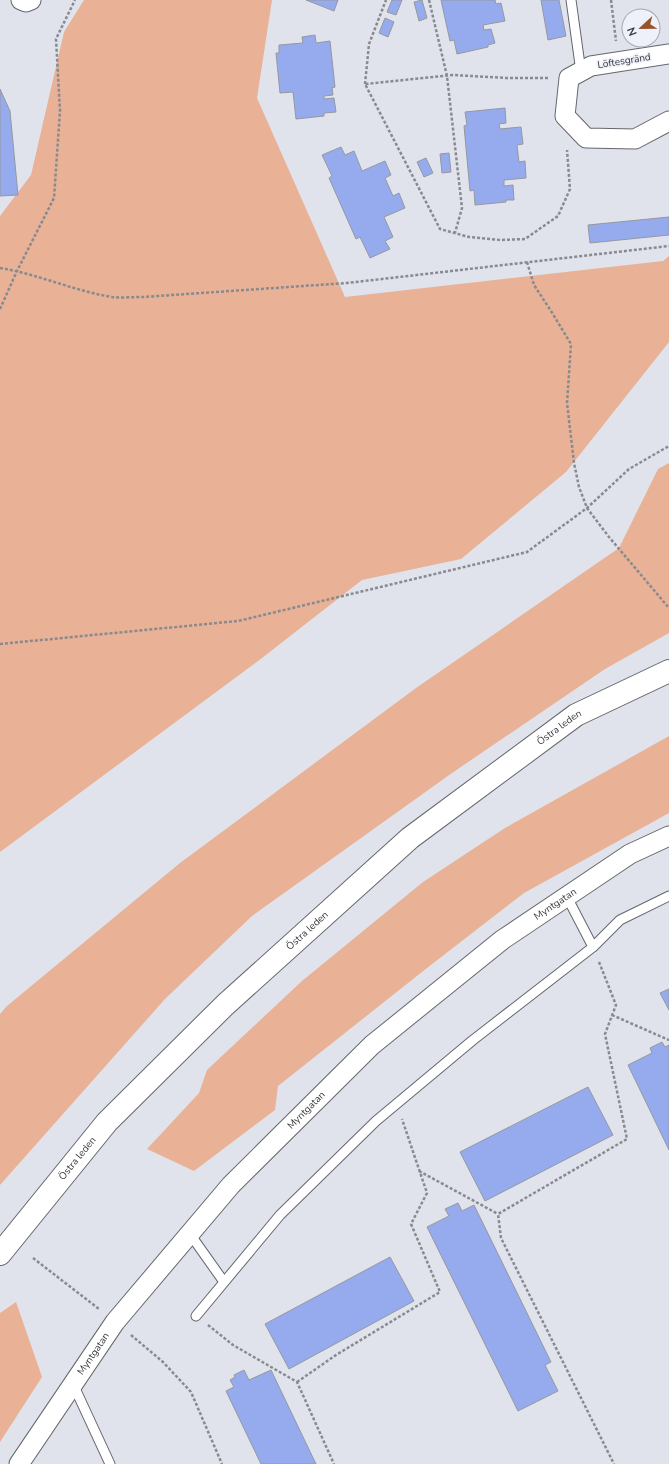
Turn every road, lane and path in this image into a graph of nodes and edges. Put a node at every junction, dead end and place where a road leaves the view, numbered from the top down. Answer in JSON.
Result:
{"nodes":[{"id":1,"x":21,"y":0,"type":"edge"},
{"id":2,"x":31,"y":0,"type":"edge"},
{"id":3,"x":75,"y":0,"type":"edge"},
{"id":4,"x":386,"y":0,"type":"edge"},
{"id":5,"x":430,"y":0,"type":"edge"},
{"id":6,"x":571,"y":0,"type":"edge"},
{"id":7,"x":611,"y":0,"type":"edge"},
{"id":8,"x":669,"y":54,"type":"edge"},
{"id":9,"x":619,"y":62,"type":"junction"},
{"id":10,"x":575,"y":75,"type":"junction"},
{"id":11,"x":447,"y":76,"type":"junction"},
{"id":12,"x":364,"y":84,"type":"junction"},
{"id":13,"x":565,"y":116,"type":"junction"},
{"id":14,"x":669,"y":121,"type":"edge"},
{"id":15,"x":455,"y":233,"type":"junction"},
{"id":16,"x":669,"y":246,"type":"edge"},
{"id":17,"x":527,"y":262,"type":"junction"},
{"id":18,"x":0,"y":268,"type":"edge"},
{"id":19,"x":17,"y":271,"type":"junction"},
{"id":20,"x":0,"y":309,"type":"edge"},
{"id":21,"x":669,"y":446,"type":"edge"},
{"id":22,"x":587,"y":508,"type":"junction"},
{"id":23,"x":669,"y":608,"type":"edge"},
{"id":24,"x":0,"y":644,"type":"edge"},
{"id":25,"x":669,"y":671,"type":"edge"},
{"id":26,"x":669,"y":836,"type":"edge"},
{"id":27,"x":669,"y":896,"type":"edge"},
{"id":28,"x":567,"y":897,"type":"junction"},
{"id":29,"x":593,"y":947,"type":"junction"},
{"id":30,"x":612,"y":1015,"type":"junction"},
{"id":31,"x":669,"y":1040,"type":"edge"},
{"id":32,"x":396,"y":1104,"type":"junction"},
{"id":33,"x":419,"y":1171,"type":"junction"},
{"id":34,"x":498,"y":1214,"type":"junction"},
{"id":35,"x":190,"y":1234,"type":"junction"},
{"id":36,"x":0,"y":1254,"type":"edge"},
{"id":37,"x":33,"y":1258,"type":"dead end"},
{"id":38,"x":224,"y":1282,"type":"junction"},
{"id":39,"x":196,"y":1316,"type":"joint"},
{"id":40,"x":115,"y":1322,"type":"junction"},
{"id":41,"x":297,"y":1382,"type":"junction"},
{"id":42,"x":73,"y":1384,"type":"junction"},
{"id":43,"x":19,"y":1464,"type":"edge"},
{"id":44,"x":110,"y":1464,"type":"edge"},
{"id":45,"x":222,"y":1464,"type":"edge"},
{"id":46,"x":334,"y":1464,"type":"edge"},
{"id":47,"x":614,"y":1464,"type":"edge"}],
"edges":[{"from":1,"to":2,"type":"street"},
{"from":3,"to":19,"type":"path"},
{"from":4,"to":12,"type":"path"},
{"from":5,"to":11,"type":"path"},
{"from":6,"to":10,"type":"lane"},
{"from":7,"to":9,"type":"path"},
{"from":8,"to":9,"type":"street","name":"Löftesgränd"},
{"from":9,"to":10,"type":"street","name":"Löftesgränd"},
{"from":10,"to":11,"type":"path"},
{"from":10,"to":13,"type":"street"},
{"from":11,"to":12,"type":"path"},
{"from":11,"to":15,"type":"path"},
{"from":12,"to":15,"type":"path"},
{"from":13,"to":14,"type":"street"},
{"from":13,"to":15,"type":"path"},
{"from":16,"to":17,"type":"path"},
{"from":17,"to":19,"type":"path"},
{"from":17,"to":22,"type":"path"},
{"from":18,"to":19,"type":"path"},
{"from":19,"to":20,"type":"path"},
{"from":21,"to":22,"type":"path"},
{"from":22,"to":23,"type":"path"},
{"from":22,"to":24,"type":"path"},
{"from":25,"to":36,"type":"street","name":"Östra leden"},
{"from":26,"to":28,"type":"street","name":"Myntgatan"},
{"from":27,"to":29,"type":"lane"},
{"from":28,"to":29,"type":"lane"},
{"from":28,"to":35,"type":"street","name":"Myntgatan"},
{"from":29,"to":30,"type":"path"},
{"from":29,"to":32,"type":"lane"},
{"from":30,"to":31,"type":"path"},
{"from":30,"to":34,"type":"path"},
{"from":32,"to":33,"type":"path"},
{"from":32,"to":38,"type":"lane"},
{"from":33,"to":34,"type":"path"},
{"from":33,"to":41,"type":"path"},
{"from":34,"to":47,"type":"path"},
{"from":35,"to":38,"type":"lane"},
{"from":35,"to":40,"type":"street","name":"Myntgatan"},
{"from":37,"to":40,"type":"path"},
{"from":38,"to":39,"type":"lane"},
{"from":39,"to":41,"type":"path"},
{"from":40,"to":42,"type":"street","name":"Myntgatan"},
{"from":40,"to":45,"type":"path"},
{"from":41,"to":46,"type":"path"},
{"from":42,"to":43,"type":"street","name":"Myntgatan"},
{"from":42,"to":44,"type":"lane"}]}
